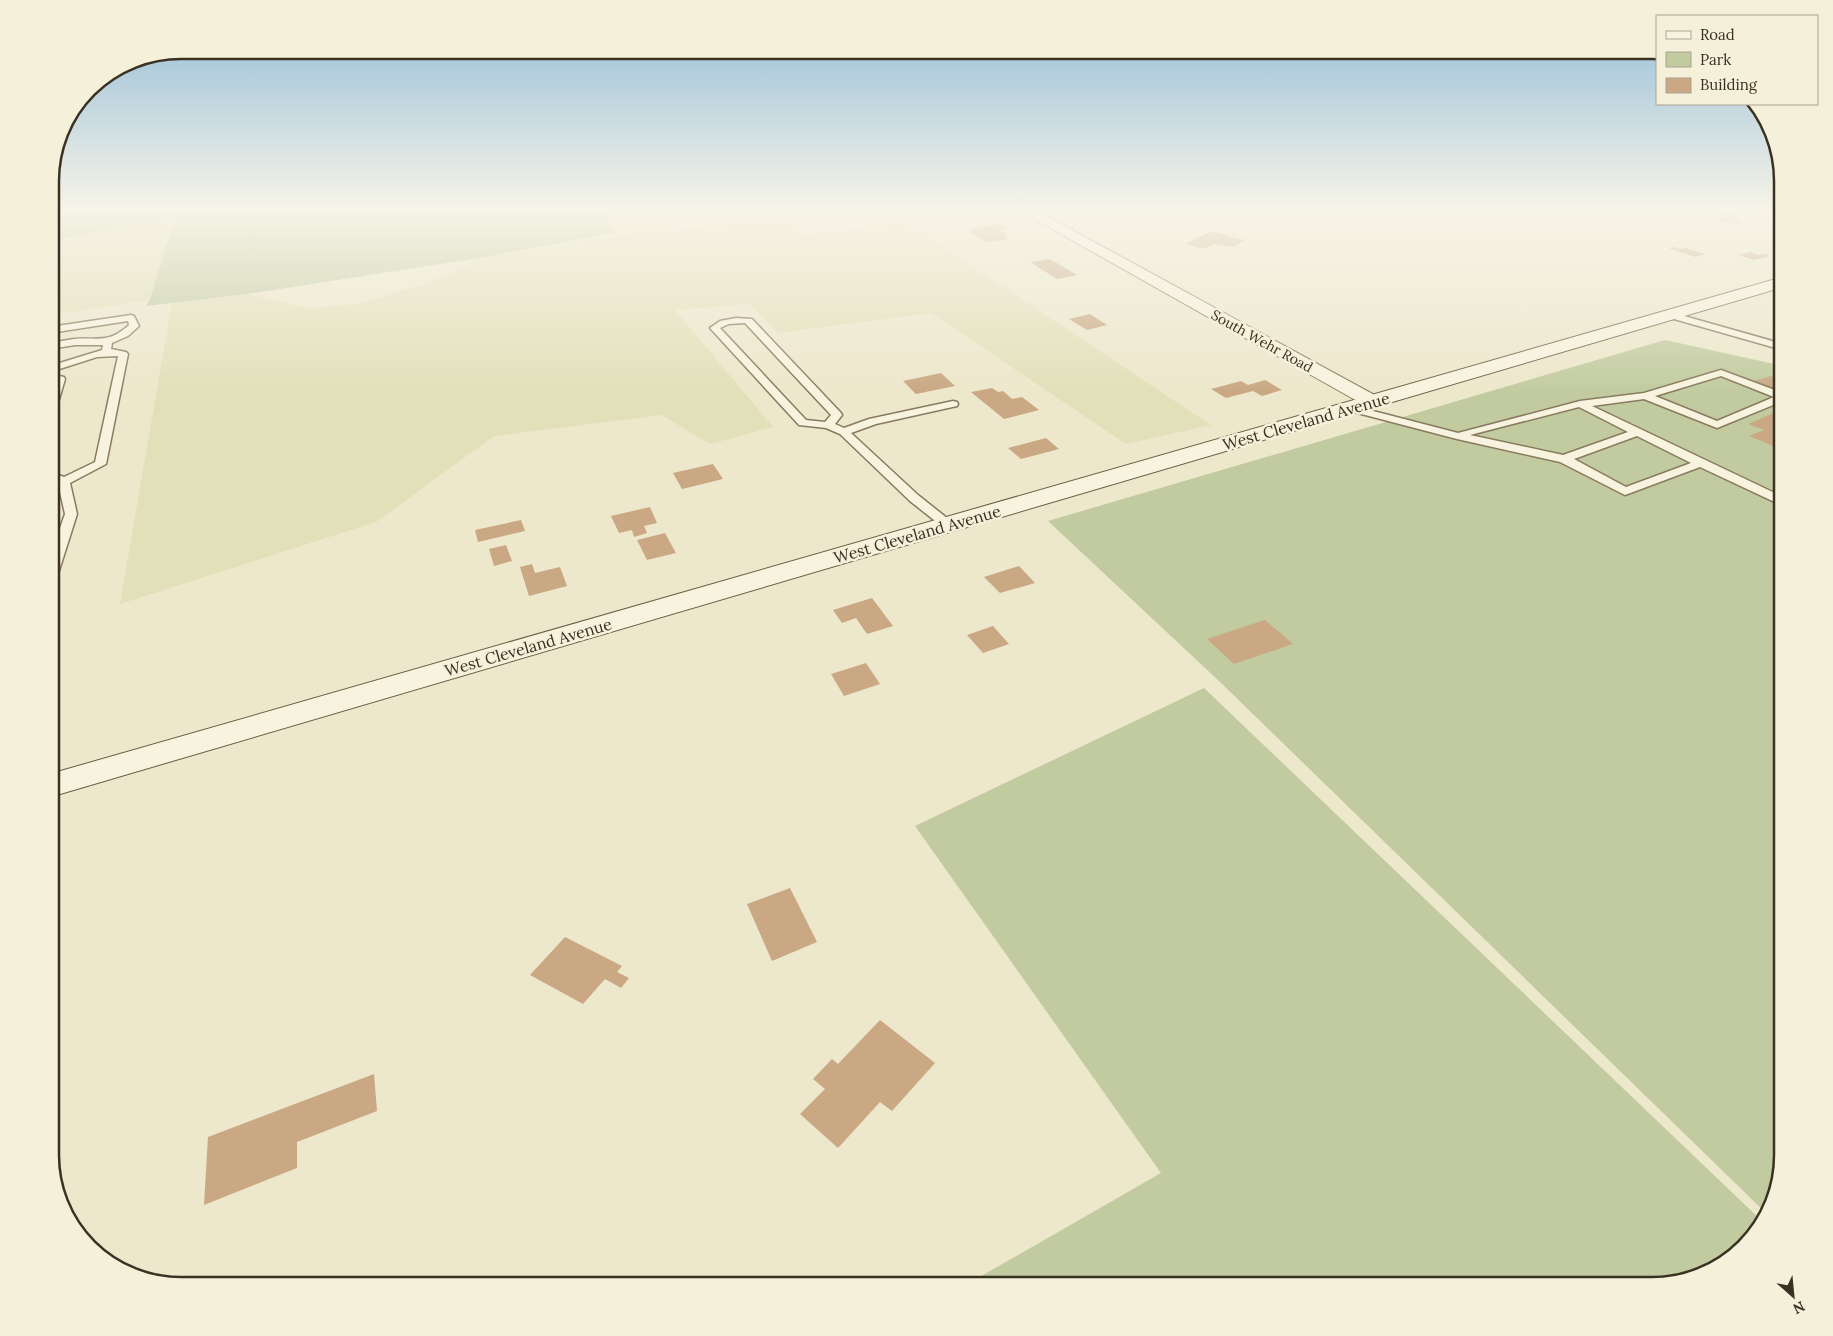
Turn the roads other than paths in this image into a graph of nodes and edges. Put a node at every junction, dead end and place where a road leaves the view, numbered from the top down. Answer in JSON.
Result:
{"nodes":[{"id":1,"x":1133,"y":269,"type":"edge"},
{"id":2,"x":1774,"y":285,"type":"edge"},
{"id":3,"x":1670,"y":315,"type":"junction"},
{"id":4,"x":59,"y":329,"type":"edge"},
{"id":5,"x":1774,"y":344,"type":"edge"},
{"id":6,"x":59,"y":345,"type":"edge"},
{"id":7,"x":107,"y":347,"type":"junction"},
{"id":8,"x":59,"y":366,"type":"edge"},
{"id":9,"x":1774,"y":394,"type":"edge"},
{"id":10,"x":1644,"y":396,"type":"junction"},
{"id":11,"x":1774,"y":401,"type":"edge"},
{"id":12,"x":1373,"y":402,"type":"junction"},
{"id":13,"x":954,"y":404,"type":"dead end"},
{"id":14,"x":1580,"y":404,"type":"junction"},
{"id":15,"x":1350,"y":408,"type":"junction"},
{"id":16,"x":828,"y":425,"type":"junction"},
{"id":17,"x":844,"y":432,"type":"junction"},
{"id":18,"x":1637,"y":432,"type":"junction"},
{"id":19,"x":1457,"y":436,"type":"junction"},
{"id":20,"x":1564,"y":459,"type":"junction"},
{"id":21,"x":1701,"y":463,"type":"junction"},
{"id":22,"x":59,"y":479,"type":"edge"},
{"id":23,"x":64,"y":481,"type":"junction"},
{"id":24,"x":1774,"y":498,"type":"edge"},
{"id":25,"x":948,"y":525,"type":"junction"},
{"id":26,"x":59,"y":540,"type":"edge"},
{"id":27,"x":59,"y":783,"type":"edge"}],
"edges":[{"from":1,"to":12,"type":"main road","name":"South Wehr Road"},
{"from":2,"to":3,"type":"main road","name":"West Cleveland Avenue"},
{"from":3,"to":5,"type":"lane"},
{"from":3,"to":12,"type":"main road","name":"West Cleveland Avenue"},
{"from":4,"to":7,"type":"lane"},
{"from":6,"to":7,"type":"lane"},
{"from":7,"to":8,"type":"lane"},
{"from":7,"to":23,"type":"lane"},
{"from":9,"to":10,"type":"lane"},
{"from":10,"to":11,"type":"lane"},
{"from":10,"to":14,"type":"lane"},
{"from":12,"to":15,"type":"main road","name":"West Cleveland Avenue"},
{"from":13,"to":17,"type":"lane"},
{"from":14,"to":18,"type":"lane"},
{"from":14,"to":19,"type":"lane"},
{"from":15,"to":19,"type":"lane"},
{"from":15,"to":25,"type":"main road","name":"West Cleveland Avenue"},
{"from":16,"to":16,"type":"lane"},
{"from":16,"to":17,"type":"lane"},
{"from":17,"to":25,"type":"lane"},
{"from":18,"to":20,"type":"lane"},
{"from":18,"to":21,"type":"lane"},
{"from":19,"to":20,"type":"lane"},
{"from":20,"to":21,"type":"lane"},
{"from":21,"to":24,"type":"lane"},
{"from":22,"to":23,"type":"lane"},
{"from":23,"to":26,"type":"lane"},
{"from":25,"to":27,"type":"main road","name":"West Cleveland Avenue"}]}
